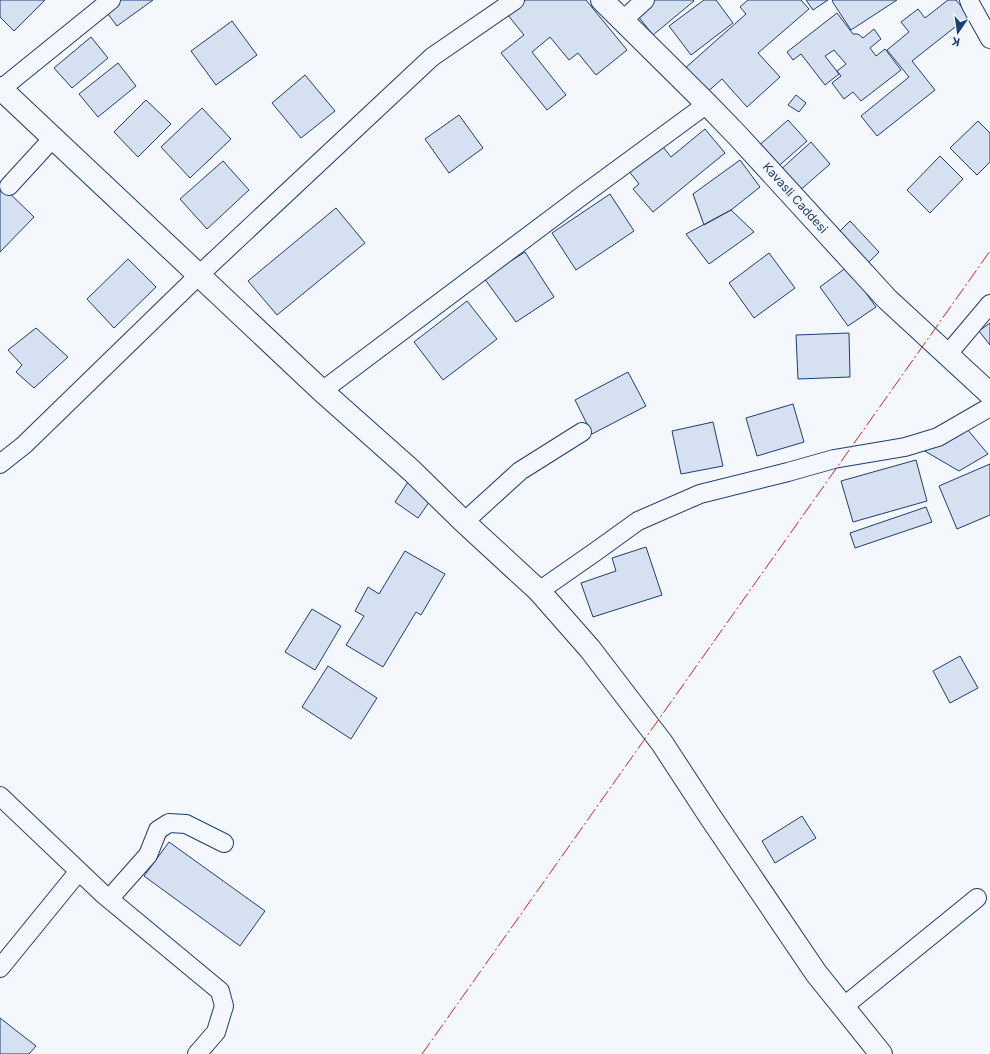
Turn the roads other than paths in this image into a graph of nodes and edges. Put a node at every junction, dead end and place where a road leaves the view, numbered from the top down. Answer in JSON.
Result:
{"nodes":[{"id":1,"x":111,"y":0,"type":"edge"},
{"id":2,"x":515,"y":0,"type":"edge"},
{"id":3,"x":602,"y":0,"type":"edge"},
{"id":4,"x":645,"y":0,"type":"edge"},
{"id":5,"x":969,"y":0,"type":"edge"},
{"id":6,"x":623,"y":20,"type":"junction"},
{"id":7,"x":990,"y":39,"type":"edge"},
{"id":8,"x":0,"y":89,"type":"edge"},
{"id":9,"x":707,"y":104,"type":"junction"},
{"id":10,"x":53,"y":138,"type":"junction"},
{"id":11,"x":8,"y":186,"type":"dead end"},
{"id":12,"x":198,"y":276,"type":"junction"},
{"id":13,"x":990,"y":304,"type":"edge"},
{"id":14,"x":947,"y":355,"type":"junction"},
{"id":15,"x":322,"y":391,"type":"junction"},
{"id":16,"x":990,"y":394,"type":"edge"},
{"id":17,"x":990,"y":407,"type":"edge"},
{"id":18,"x":582,"y":432,"type":"dead end"},
{"id":19,"x":0,"y":464,"type":"edge"},
{"id":20,"x":464,"y":522,"type":"junction"},
{"id":21,"x":539,"y":591,"type":"junction"},
{"id":22,"x":0,"y":796,"type":"edge"},
{"id":23,"x":224,"y":843,"type":"dead end"},
{"id":24,"x":79,"y":871,"type":"junction"},
{"id":25,"x":977,"y":898,"type":"dead end"},
{"id":26,"x":109,"y":899,"type":"junction"},
{"id":27,"x":0,"y":968,"type":"edge"},
{"id":28,"x":843,"y":1006,"type":"junction"},
{"id":29,"x":198,"y":1054,"type":"edge"},
{"id":30,"x":881,"y":1054,"type":"edge"}],
"edges":[{"from":1,"to":8,"type":"street"},
{"from":2,"to":12,"type":"street"},
{"from":3,"to":6,"type":"street","name":"Kavasli Caddesi"},
{"from":4,"to":6,"type":"street"},
{"from":5,"to":7,"type":"street"},
{"from":6,"to":9,"type":"street","name":"Kavasli Caddesi"},
{"from":8,"to":10,"type":"street"},
{"from":9,"to":14,"type":"street","name":"Kavasli Caddesi"},
{"from":9,"to":15,"type":"street"},
{"from":10,"to":11,"type":"street"},
{"from":10,"to":12,"type":"street"},
{"from":12,"to":15,"type":"street"},
{"from":12,"to":19,"type":"street"},
{"from":13,"to":14,"type":"street"},
{"from":14,"to":16,"type":"street","name":"Kavasli Caddesi"},
{"from":15,"to":20,"type":"street"},
{"from":17,"to":21,"type":"street"},
{"from":18,"to":20,"type":"street"},
{"from":20,"to":21,"type":"street"},
{"from":21,"to":28,"type":"street"},
{"from":22,"to":24,"type":"street"},
{"from":23,"to":26,"type":"street"},
{"from":24,"to":26,"type":"street"},
{"from":24,"to":27,"type":"street"},
{"from":25,"to":28,"type":"street"},
{"from":26,"to":29,"type":"street"},
{"from":28,"to":30,"type":"street"}]}
